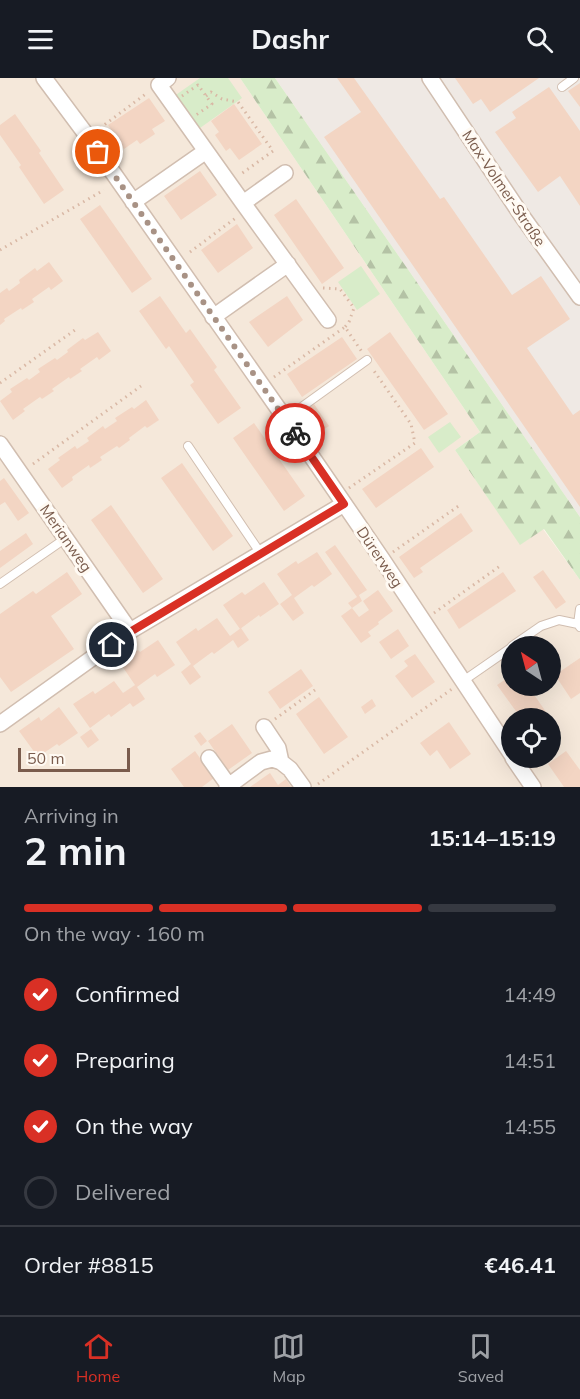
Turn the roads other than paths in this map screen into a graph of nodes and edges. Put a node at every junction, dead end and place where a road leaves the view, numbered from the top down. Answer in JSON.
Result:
{"nodes":[{"id":1,"x":44,"y":78,"type":"edge"},
{"id":2,"x":430,"y":78,"type":"edge"},
{"id":3,"x":574,"y":78,"type":"edge"},
{"id":4,"x":163,"y":81,"type":"edge"},
{"id":5,"x":562,"y":87,"type":"dead end"},
{"id":6,"x":206,"y":151,"type":"junction"},
{"id":7,"x":285,"y":173,"type":"dead end"},
{"id":8,"x":133,"y":202,"type":"junction"},
{"id":9,"x":245,"y":207,"type":"junction"},
{"id":10,"x":288,"y":264,"type":"junction"},
{"id":11,"x":580,"y":297,"type":"edge"},
{"id":12,"x":213,"y":317,"type":"junction"},
{"id":13,"x":328,"y":320,"type":"dead end"},
{"id":14,"x":367,"y":360,"type":"road end"},
{"id":15,"x":285,"y":419,"type":"junction"},
{"id":16,"x":0,"y":444,"type":"edge"},
{"id":17,"x":188,"y":446,"type":"dead end"},
{"id":18,"x":346,"y":496,"type":"junction"},
{"id":19,"x":66,"y":538,"type":"junction"},
{"id":20,"x":261,"y":554,"type":"junction"},
{"id":21,"x":0,"y":584,"type":"edge"},
{"id":22,"x":580,"y":609,"type":"edge"},
{"id":23,"x":579,"y":626,"type":"edge"},
{"id":24,"x":130,"y":632,"type":"junction"},
{"id":25,"x":527,"y":636,"type":"edge"},
{"id":26,"x":501,"y":655,"type":"edge"},
{"id":27,"x":463,"y":681,"type":"junction"},
{"id":28,"x":0,"y":724,"type":"edge"},
{"id":29,"x":264,"y":727,"type":"road end"},
{"id":30,"x":501,"y":738,"type":"edge"},
{"id":31,"x":209,"y":758,"type":"dead end"},
{"id":32,"x":281,"y":762,"type":"junction"},
{"id":33,"x":521,"y":768,"type":"edge"},
{"id":34,"x":228,"y":786,"type":"edge"},
{"id":35,"x":303,"y":787,"type":"edge"},
{"id":36,"x":533,"y":787,"type":"edge"}],
"edges":[{"from":1,"to":8,"type":"street","name":"Dürerweg"},
{"from":2,"to":11,"type":"street","name":"Max-Volmer-Straße"},
{"from":3,"to":5,"type":"lane"},
{"from":4,"to":6,"type":"street"},
{"from":6,"to":8,"type":"street"},
{"from":6,"to":9,"type":"street"},
{"from":7,"to":9,"type":"street"},
{"from":8,"to":12,"type":"street","name":"Dürerweg"},
{"from":9,"to":10,"type":"street"},
{"from":10,"to":12,"type":"street"},
{"from":10,"to":13,"type":"street"},
{"from":12,"to":15,"type":"street","name":"Dürerweg"},
{"from":14,"to":15,"type":"lane"},
{"from":15,"to":18,"type":"street","name":"Dürerweg"},
{"from":16,"to":19,"type":"street","name":"Merianweg"},
{"from":17,"to":20,"type":"lane"},
{"from":18,"to":20,"type":"street"},
{"from":18,"to":27,"type":"street","name":"Dürerweg"},
{"from":19,"to":21,"type":"lane"},
{"from":19,"to":24,"type":"street","name":"Merianweg"},
{"from":20,"to":24,"type":"street"},
{"from":22,"to":23,"type":"lane"},
{"from":23,"to":25,"type":"lane"},
{"from":24,"to":28,"type":"street"},
{"from":26,"to":27,"type":"lane"},
{"from":27,"to":30,"type":"street","name":"Dürerweg"},
{"from":29,"to":32,"type":"street"},
{"from":31,"to":34,"type":"street"},
{"from":32,"to":34,"type":"street"},
{"from":32,"to":35,"type":"street"},
{"from":33,"to":36,"type":"street","name":"Dürerweg"}]}
